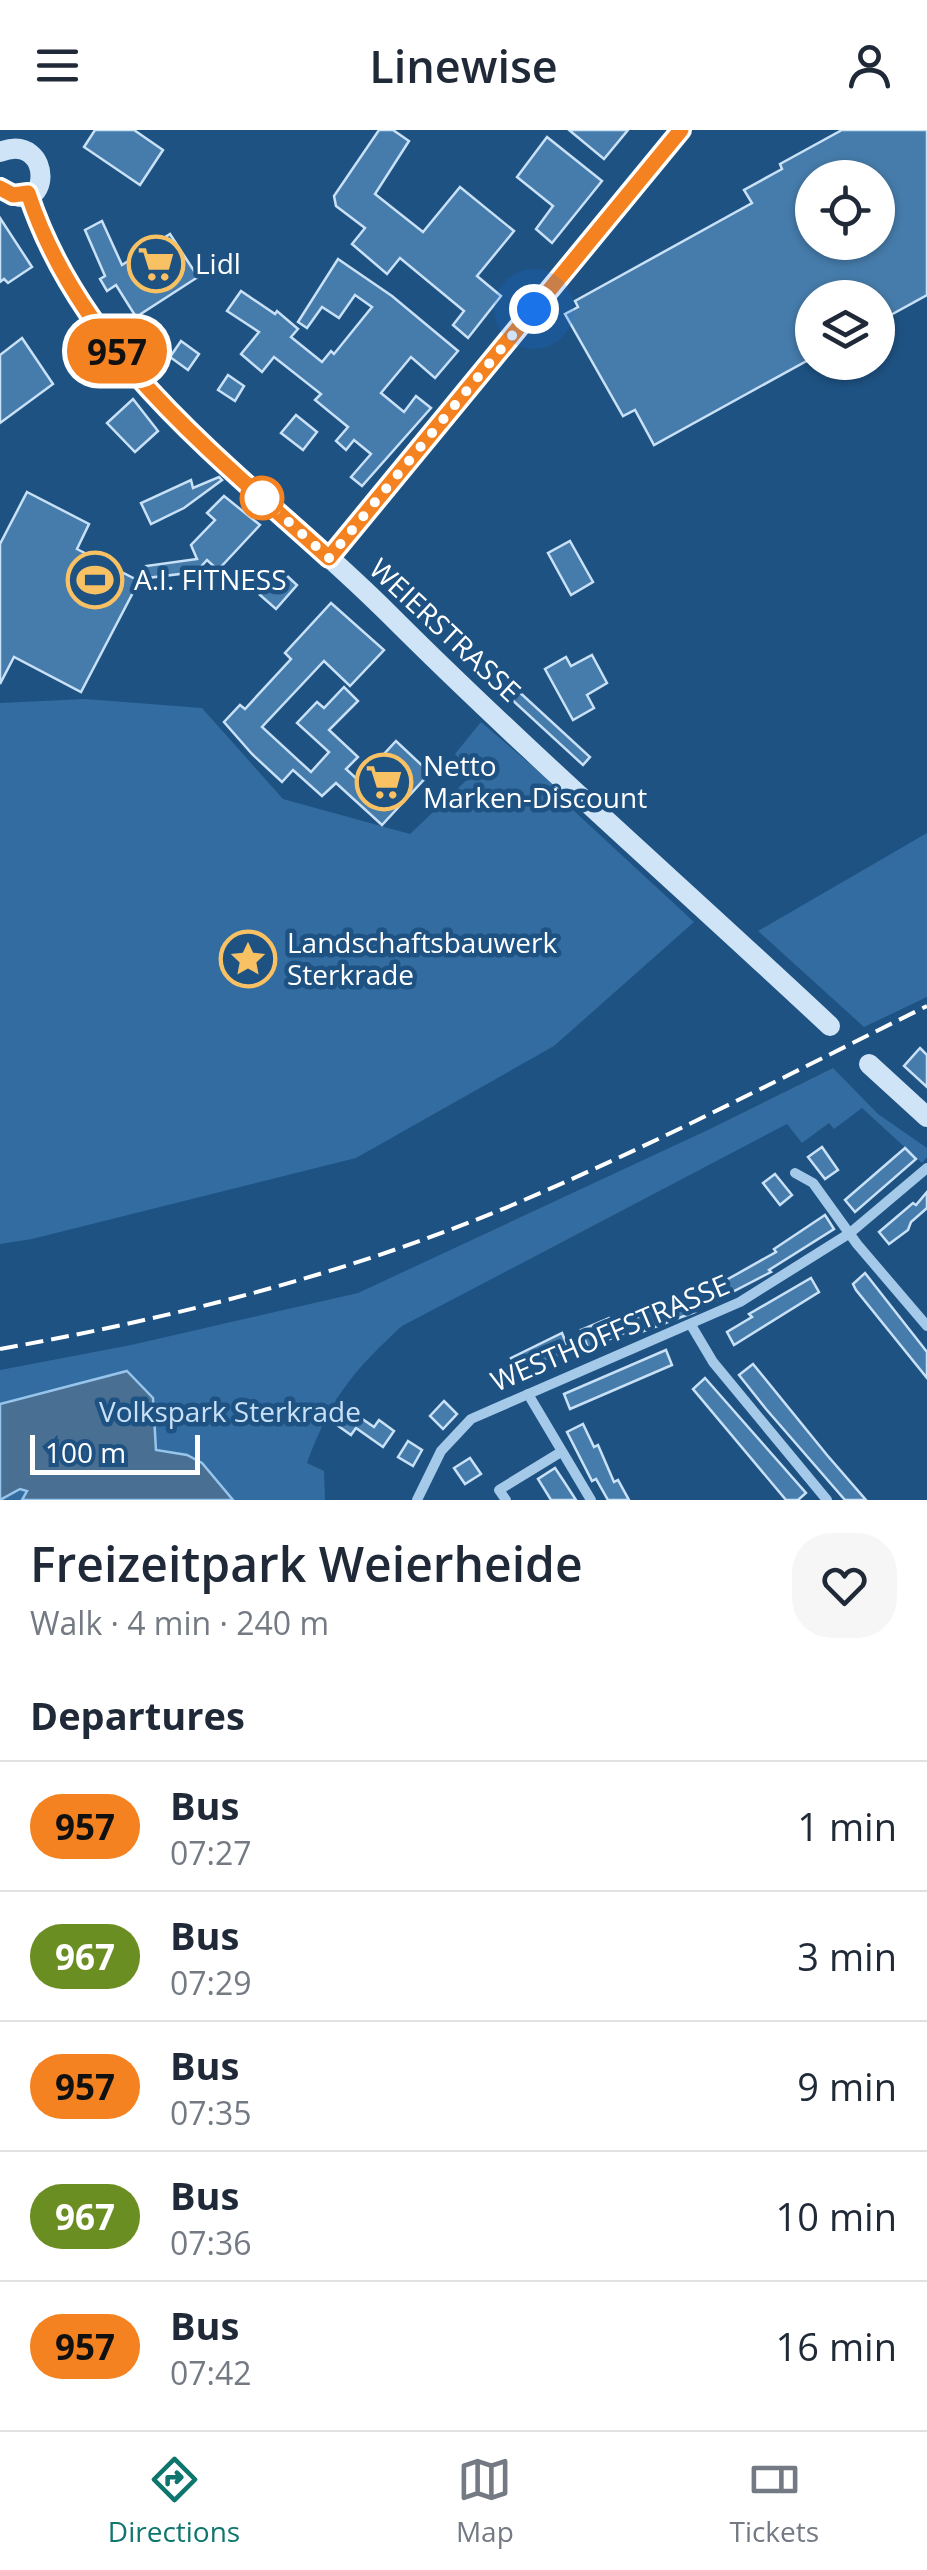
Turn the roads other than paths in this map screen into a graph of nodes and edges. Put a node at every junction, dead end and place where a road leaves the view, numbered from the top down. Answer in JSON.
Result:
{"nodes":[{"id":1,"x":681,"y":130,"type":"edge"},
{"id":2,"x":0,"y":152,"type":"edge"},
{"id":3,"x":0,"y":188,"type":"edge"},
{"id":4,"x":28,"y":193,"type":"junction"},
{"id":5,"x":329,"y":558,"type":"junction"},
{"id":6,"x":830,"y":1026,"type":"dead end"},
{"id":7,"x":869,"y":1064,"type":"dead end"},
{"id":8,"x":927,"y":1117,"type":"edge"},
{"id":9,"x":927,"y":1168,"type":"edge"},
{"id":10,"x":795,"y":1173,"type":"dead end"},
{"id":11,"x":850,"y":1233,"type":"junction"},
{"id":12,"x":692,"y":1326,"type":"junction"},
{"id":13,"x":927,"y":1326,"type":"edge"},
{"id":14,"x":528,"y":1394,"type":"junction"},
{"id":15,"x":561,"y":1452,"type":"junction"},
{"id":16,"x":417,"y":1500,"type":"edge"},
{"id":17,"x":506,"y":1500,"type":"edge"},
{"id":18,"x":591,"y":1500,"type":"edge"},
{"id":19,"x":827,"y":1500,"type":"edge"}],
"edges":[{"from":1,"to":5,"type":"street"},
{"from":2,"to":4,"type":"main road"},
{"from":3,"to":4,"type":"main road"},
{"from":4,"to":5,"type":"main road","name":"WEIERSTRASSE"},
{"from":5,"to":6,"type":"main road","name":"WEIERSTRASSE"},
{"from":7,"to":8,"type":"main road"},
{"from":9,"to":11,"type":"street","name":"WESTHOFFSTRASSE"},
{"from":10,"to":11,"type":"street"},
{"from":11,"to":12,"type":"street","name":"WESTHOFFSTRASSE"},
{"from":11,"to":13,"type":"street"},
{"from":12,"to":14,"type":"street","name":"WESTHOFFSTRASSE"},
{"from":12,"to":19,"type":"street"},
{"from":14,"to":15,"type":"street"},
{"from":14,"to":16,"type":"street","name":"WESTHOFFSTRASSE"},
{"from":15,"to":17,"type":"street"},
{"from":15,"to":18,"type":"street"}]}
